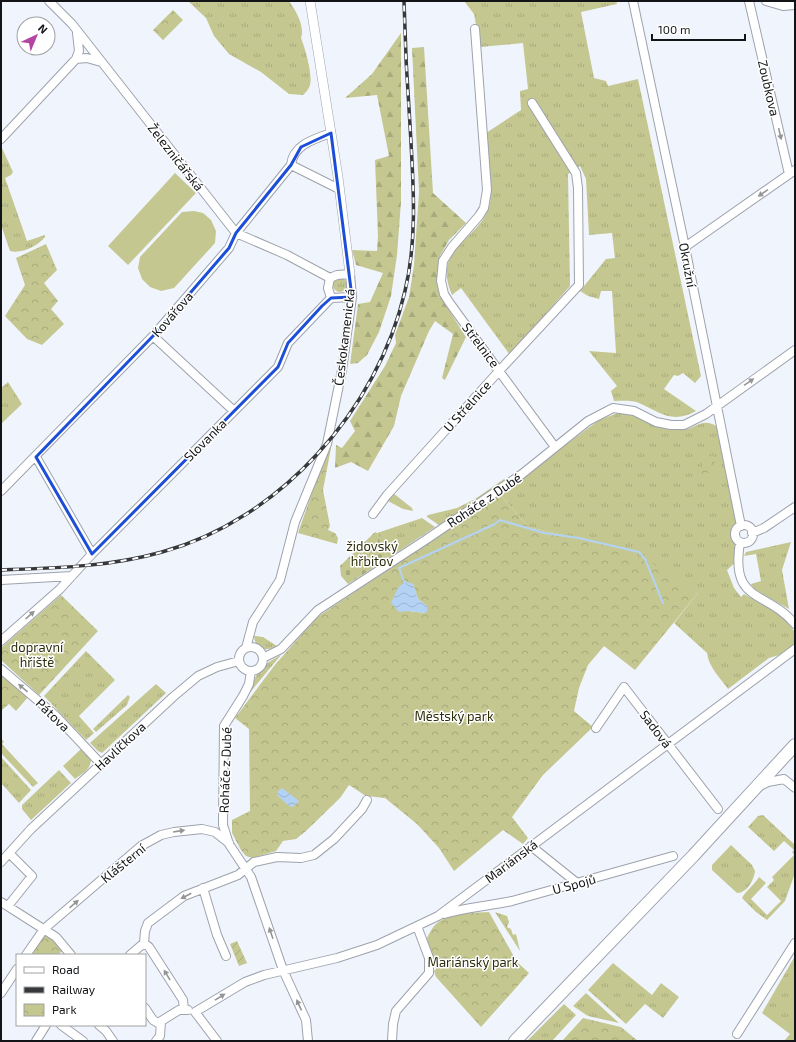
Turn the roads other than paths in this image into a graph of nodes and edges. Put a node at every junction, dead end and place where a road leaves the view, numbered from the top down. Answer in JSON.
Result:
{"nodes":[{"id":1,"x":49,"y":1,"type":"edge"},
{"id":2,"x":310,"y":1,"type":"edge"},
{"id":3,"x":749,"y":1,"type":"edge"},
{"id":4,"x":766,"y":1,"type":"edge"},
{"id":5,"x":634,"y":2,"type":"edge"},
{"id":6,"x":795,"y":5,"type":"edge"},
{"id":7,"x":475,"y":29,"type":"dead end"},
{"id":8,"x":77,"y":31,"type":"junction"},
{"id":9,"x":76,"y":59,"type":"junction"},
{"id":10,"x":102,"y":63,"type":"junction"},
{"id":11,"x":532,"y":103,"type":"dead end"},
{"id":12,"x":331,"y":132,"type":"junction"},
{"id":13,"x":1,"y":139,"type":"edge"},
{"id":14,"x":290,"y":166,"type":"junction"},
{"id":15,"x":792,"y":172,"type":"edge"},
{"id":16,"x":339,"y":189,"type":"junction"},
{"id":17,"x":236,"y":233,"type":"junction"},
{"id":18,"x":685,"y":247,"type":"junction"},
{"id":19,"x":350,"y":274,"type":"junction"},
{"id":20,"x":330,"y":278,"type":"junction"},
{"id":21,"x":352,"y":297,"type":"junction"},
{"id":22,"x":331,"y":298,"type":"junction"},
{"id":23,"x":153,"y":336,"type":"junction"},
{"id":24,"x":795,"y":350,"type":"edge"},
{"id":25,"x":499,"y":371,"type":"junction"},
{"id":26,"x":717,"y":405,"type":"junction"},
{"id":27,"x":234,"y":411,"type":"junction"},
{"id":28,"x":555,"y":447,"type":"junction"},
{"id":29,"x":36,"y":457,"type":"junction"},
{"id":30,"x":1,"y":491,"type":"edge"},
{"id":31,"x":795,"y":507,"type":"edge"},
{"id":32,"x":373,"y":514,"type":"dead end"},
{"id":33,"x":741,"y":526,"type":"junction"},
{"id":34,"x":752,"y":533,"type":"junction"},
{"id":35,"x":740,"y":542,"type":"junction"},
{"id":36,"x":92,"y":554,"type":"junction"},
{"id":37,"x":72,"y":576,"type":"junction"},
{"id":38,"x":1,"y":580,"type":"edge"},
{"id":39,"x":795,"y":624,"type":"edge"},
{"id":40,"x":248,"y":634,"type":"junction"},
{"id":41,"x":1,"y":641,"type":"edge"},
{"id":42,"x":254,"y":647,"type":"junction"},
{"id":43,"x":246,"y":648,"type":"junction"},
{"id":44,"x":795,"y":649,"type":"edge"},
{"id":45,"x":263,"y":658,"type":"junction"},
{"id":46,"x":239,"y":661,"type":"junction"},
{"id":47,"x":1,"y":669,"type":"edge"},
{"id":48,"x":251,"y":671,"type":"junction"},
{"id":49,"x":596,"y":728,"type":"dead end"},
{"id":50,"x":667,"y":744,"type":"junction"},
{"id":51,"x":795,"y":745,"type":"edge"},
{"id":52,"x":101,"y":764,"type":"junction"},
{"id":53,"x":757,"y":787,"type":"junction"},
{"id":54,"x":795,"y":788,"type":"edge"},
{"id":55,"x":367,"y":800,"type":"dead end"},
{"id":56,"x":718,"y":809,"type":"dead end"},
{"id":57,"x":224,"y":821,"type":"junction"},
{"id":58,"x":215,"y":832,"type":"junction"},
{"id":59,"x":229,"y":844,"type":"junction"},
{"id":60,"x":531,"y":846,"type":"junction"},
{"id":61,"x":11,"y":851,"type":"junction"},
{"id":62,"x":673,"y":856,"type":"dead end"},
{"id":63,"x":1,"y":862,"type":"edge"},
{"id":64,"x":246,"y":869,"type":"junction"},
{"id":65,"x":577,"y":883,"type":"junction"},
{"id":66,"x":203,"y":888,"type":"junction"},
{"id":67,"x":4,"y":904,"type":"edge"},
{"id":68,"x":438,"y":916,"type":"junction"},
{"id":69,"x":417,"y":926,"type":"junction"},
{"id":70,"x":44,"y":929,"type":"junction"},
{"id":71,"x":144,"y":943,"type":"junction"},
{"id":72,"x":795,"y":943,"type":"edge"},
{"id":73,"x":27,"y":954,"type":"edge"},
{"id":74,"x":70,"y":954,"type":"edge"},
{"id":75,"x":131,"y":954,"type":"edge"},
{"id":76,"x":226,"y":956,"type":"dead end"},
{"id":77,"x":16,"y":970,"type":"edge"},
{"id":78,"x":283,"y":970,"type":"junction"},
{"id":79,"x":1,"y":993,"type":"edge"},
{"id":80,"x":184,"y":1009,"type":"junction"},
{"id":81,"x":146,"y":1010,"type":"edge"},
{"id":82,"x":195,"y":1012,"type":"junction"},
{"id":83,"x":161,"y":1022,"type":"junction"},
{"id":84,"x":45,"y":1026,"type":"edge"},
{"id":85,"x":62,"y":1026,"type":"edge"},
{"id":86,"x":100,"y":1026,"type":"edge"},
{"id":87,"x":737,"y":1034,"type":"dead end"},
{"id":88,"x":36,"y":1041,"type":"edge"},
{"id":89,"x":83,"y":1041,"type":"edge"},
{"id":90,"x":113,"y":1041,"type":"edge"},
{"id":91,"x":156,"y":1041,"type":"edge"},
{"id":92,"x":217,"y":1041,"type":"edge"},
{"id":93,"x":308,"y":1041,"type":"edge"},
{"id":94,"x":392,"y":1041,"type":"edge"},
{"id":95,"x":515,"y":1041,"type":"edge"}],
"edges":[{"from":1,"to":8,"type":"street","name":"Železničářská"},
{"from":2,"to":12,"type":"street","name":"Českokamenická"},
{"from":3,"to":15,"type":"street","name":"Zoubkova","one_way":true},
{"from":4,"to":6,"type":"street"},
{"from":5,"to":18,"type":"street","name":"Okružní"},
{"from":7,"to":25,"type":"street","name":"Střelnice"},
{"from":8,"to":9,"type":"street"},
{"from":8,"to":10,"type":"street","name":"Železničářská"},
{"from":9,"to":10,"type":"street"},
{"from":9,"to":13,"type":"street"},
{"from":10,"to":17,"type":"street","name":"Železničářská"},
{"from":11,"to":25,"type":"street","name":"Střelnice"},
{"from":12,"to":14,"type":"street","name":"Kovářova"},
{"from":12,"to":16,"type":"street","name":"Českokamenická"},
{"from":14,"to":16,"type":"street"},
{"from":14,"to":17,"type":"street","name":"Kovářova"},
{"from":15,"to":18,"type":"street","one_way":true},
{"from":16,"to":19,"type":"street","name":"Českokamenická"},
{"from":17,"to":20,"type":"street","name":"Železničářská"},
{"from":17,"to":23,"type":"street","name":"Kovářova"},
{"from":18,"to":26,"type":"street","name":"Okružní"},
{"from":19,"to":20,"type":"street"},
{"from":19,"to":21,"type":"street","name":"Českokamenická"},
{"from":20,"to":22,"type":"street"},
{"from":21,"to":22,"type":"street"},
{"from":21,"to":40,"type":"street","name":"Českokamenická"},
{"from":22,"to":27,"type":"street","name":"Slovanka"},
{"from":23,"to":27,"type":"street"},
{"from":23,"to":29,"type":"street","name":"Kovářova"},
{"from":26,"to":24,"type":"street","name":"Roháče z Dubé","one_way":true},
{"from":25,"to":28,"type":"street","name":"U Střelnice"},
{"from":25,"to":32,"type":"street","name":"U Střelnice"},
{"from":26,"to":28,"type":"street","name":"Roháče z Dubé"},
{"from":26,"to":33,"type":"street","name":"Okružní"},
{"from":27,"to":36,"type":"street","name":"Slovanka"},
{"from":28,"to":45,"type":"street","name":"Roháče z Dubé"},
{"from":29,"to":30,"type":"street","name":"Kovářova"},
{"from":29,"to":36,"type":"street"},
{"from":31,"to":34,"type":"street"},
{"from":33,"to":34,"type":"street"},
{"from":33,"to":35,"type":"street","name":"Okružní"},
{"from":34,"to":35,"type":"street"},
{"from":35,"to":39,"type":"street","name":"Okružní"},
{"from":36,"to":37,"type":"street","name":"Slovanka"},
{"from":37,"to":38,"type":"street"},
{"from":41,"to":37,"type":"street","name":"Slovanka","one_way":true},
{"from":40,"to":42,"type":"street"},
{"from":40,"to":43,"type":"street","name":"Českokamenická"},
{"from":42,"to":43,"type":"street"},
{"from":42,"to":45,"type":"street"},
{"from":43,"to":46,"type":"street"},
{"from":44,"to":50,"type":"street","name":"Mariánská"},
{"from":45,"to":48,"type":"street","name":"Roháče z Dubé"},
{"from":46,"to":48,"type":"street"},
{"from":46,"to":52,"type":"street","name":"Havlíčkova"},
{"from":52,"to":47,"type":"street","name":"Pátova","one_way":true},
{"from":48,"to":57,"type":"street","name":"Roháče z Dubé"},
{"from":49,"to":50,"type":"street","name":"Sadová"},
{"from":50,"to":56,"type":"street","name":"Sadová"},
{"from":50,"to":60,"type":"street","name":"Mariánská"},
{"from":51,"to":53,"type":"main road"},
{"from":52,"to":61,"type":"street","name":"Havlíčkova"},
{"from":53,"to":54,"type":"street"},
{"from":53,"to":95,"type":"main road"},
{"from":55,"to":64,"type":"street"},
{"from":57,"to":58,"type":"street"},
{"from":57,"to":59,"type":"street","name":"Roháče z Dubé"},
{"from":58,"to":59,"type":"street"},
{"from":70,"to":58,"type":"street","name":"Klášterní","one_way":true},
{"from":59,"to":64,"type":"street","name":"Roháče z Dubé"},
{"from":60,"to":65,"type":"street"},
{"from":60,"to":68,"type":"street","name":"Mariánská"},
{"from":61,"to":63,"type":"street","name":"Havlíčkova"},
{"from":61,"to":67,"type":"street"},
{"from":62,"to":65,"type":"street","name":"U Spojů"},
{"from":64,"to":66,"type":"street"},
{"from":78,"to":64,"type":"street","name":"Roháče z Dubé","one_way":true},
{"from":65,"to":68,"type":"street","name":"U Spojů"},
{"from":66,"to":71,"type":"street","one_way":true},
{"from":66,"to":76,"type":"street"},
{"from":67,"to":70,"type":"street"},
{"from":68,"to":69,"type":"street","name":"Mariánská"},
{"from":69,"to":78,"type":"street","name":"Mariánská"},
{"from":69,"to":94,"type":"street"},
{"from":70,"to":73,"type":"street","name":"Klášterní"},
{"from":70,"to":74,"type":"street"},
{"from":71,"to":75,"type":"street"},
{"from":80,"to":71,"type":"street","one_way":true},
{"from":72,"to":87,"type":"street"},
{"from":77,"to":79,"type":"street"},
{"from":82,"to":78,"type":"street","name":"Mariánská","one_way":true},
{"from":93,"to":78,"type":"street","name":"Roháče z Dubé","one_way":true},
{"from":80,"to":82,"type":"street"},
{"from":80,"to":83,"type":"street"},
{"from":81,"to":83,"type":"street"},
{"from":82,"to":92,"type":"street"},
{"from":83,"to":91,"type":"street"},
{"from":84,"to":88,"type":"street"},
{"from":85,"to":89,"type":"street"},
{"from":86,"to":90,"type":"street"}]}
